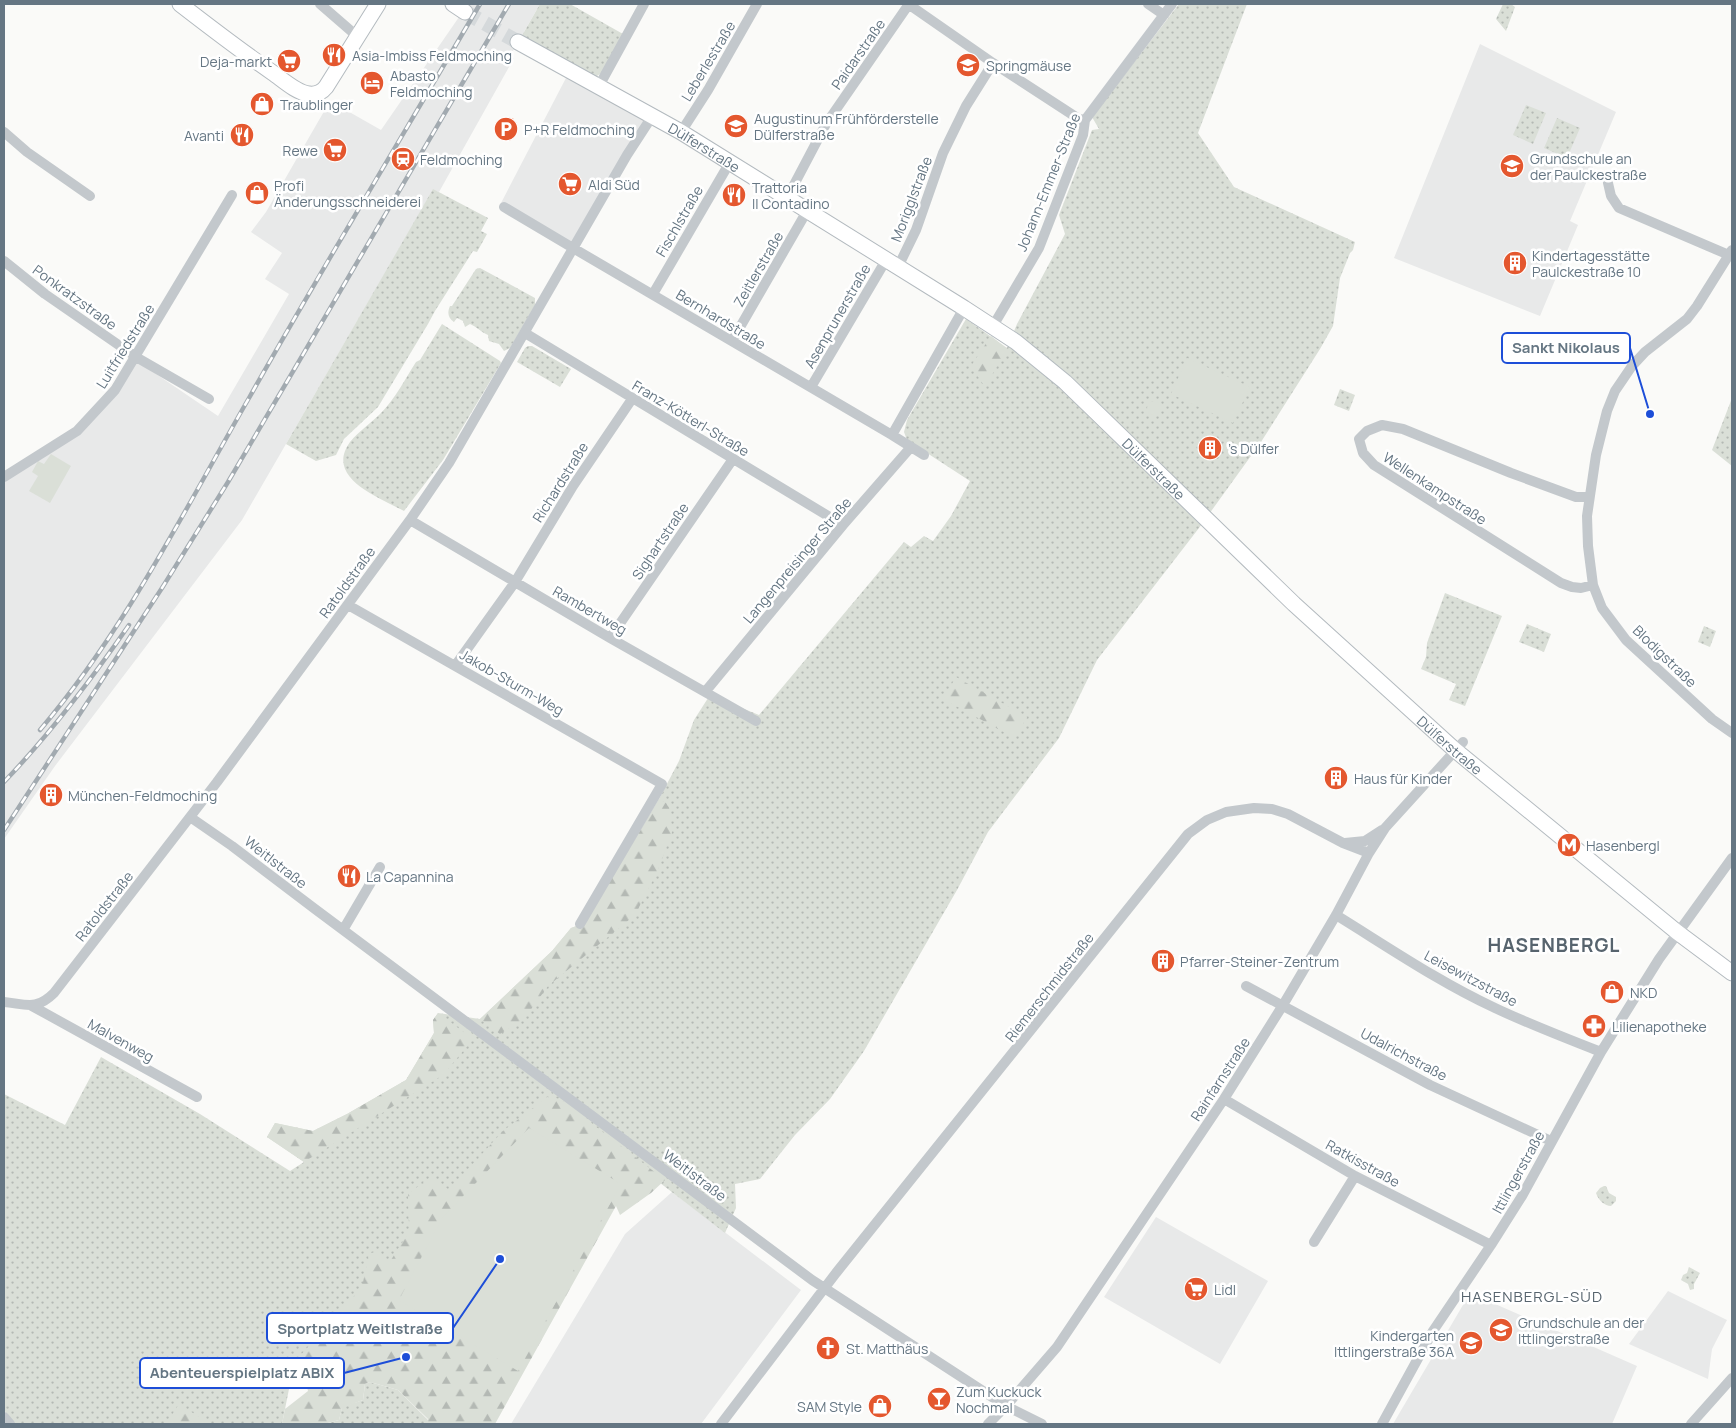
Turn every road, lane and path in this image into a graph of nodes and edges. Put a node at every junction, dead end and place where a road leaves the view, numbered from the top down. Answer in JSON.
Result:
{"nodes":[{"id":1,"x":180,"y":4,"type":"edge"},
{"id":2,"x":320,"y":4,"type":"edge"},
{"id":3,"x":378,"y":4,"type":"edge"},
{"id":4,"x":644,"y":4,"type":"edge"},
{"id":5,"x":757,"y":4,"type":"edge"},
{"id":6,"x":909,"y":4,"type":"edge"},
{"id":7,"x":1148,"y":4,"type":"edge"},
{"id":8,"x":1172,"y":4,"type":"edge"},
{"id":9,"x":1164,"y":15,"type":"junction"},
{"id":10,"x":358,"y":36,"type":"junction"},
{"id":11,"x":518,"y":42,"type":"tunnel mouth"},
{"id":12,"x":993,"y":63,"type":"junction"},
{"id":13,"x":599,"y":86,"type":"junction"},
{"id":14,"x":653,"y":115,"type":"junction"},
{"id":15,"x":1085,"y":120,"type":"junction"},
{"id":16,"x":4,"y":132,"type":"edge"},
{"id":17,"x":681,"y":132,"type":"junction"},
{"id":18,"x":730,"y":162,"type":"junction"},
{"id":19,"x":1608,"y":183,"type":"dead end"},
{"id":20,"x":232,"y":195,"type":"dead end"},
{"id":21,"x":90,"y":196,"type":"dead end"},
{"id":22,"x":787,"y":198,"type":"junction"},
{"id":23,"x":504,"y":207,"type":"dead end"},
{"id":24,"x":808,"y":211,"type":"junction"},
{"id":25,"x":573,"y":248,"type":"junction"},
{"id":26,"x":1731,"y":253,"type":"edge"},
{"id":27,"x":4,"y":261,"type":"edge"},
{"id":28,"x":892,"y":263,"type":"junction"},
{"id":29,"x":653,"y":294,"type":"junction"},
{"id":30,"x":964,"y":308,"type":"junction"},
{"id":31,"x":993,"y":326,"type":"junction"},
{"id":32,"x":525,"y":333,"type":"junction"},
{"id":33,"x":732,"y":341,"type":"junction"},
{"id":34,"x":136,"y":357,"type":"junction"},
{"id":35,"x":811,"y":387,"type":"junction"},
{"id":36,"x":209,"y":399,"type":"dead end"},
{"id":37,"x":632,"y":399,"type":"junction"},
{"id":38,"x":892,"y":434,"type":"junction"},
{"id":39,"x":911,"y":447,"type":"junction"},
{"id":40,"x":924,"y":455,"type":"dead end"},
{"id":41,"x":733,"y":459,"type":"junction"},
{"id":42,"x":4,"y":477,"type":"edge"},
{"id":43,"x":1589,"y":497,"type":"junction"},
{"id":44,"x":410,"y":520,"type":"junction"},
{"id":45,"x":843,"y":525,"type":"junction"},
{"id":46,"x":515,"y":582,"type":"junction"},
{"id":47,"x":1593,"y":585,"type":"junction"},
{"id":48,"x":348,"y":605,"type":"junction"},
{"id":49,"x":610,"y":638,"type":"junction"},
{"id":50,"x":455,"y":666,"type":"junction"},
{"id":51,"x":705,"y":692,"type":"junction"},
{"id":52,"x":756,"y":721,"type":"dead end"},
{"id":53,"x":1732,"y":733,"type":"edge"},
{"id":54,"x":1459,"y":746,"type":"junction"},
{"id":55,"x":190,"y":817,"type":"junction"},
{"id":56,"x":1385,"y":828,"type":"junction"},
{"id":57,"x":1343,"y":843,"type":"junction"},
{"id":58,"x":1369,"y":853,"type":"junction"},
{"id":59,"x":1732,"y":858,"type":"edge"},
{"id":60,"x":380,"y":867,"type":"dead end"},
{"id":61,"x":1336,"y":915,"type":"junction"},
{"id":62,"x":580,"y":924,"type":"dead end"},
{"id":63,"x":343,"y":930,"type":"junction"},
{"id":64,"x":1677,"y":932,"type":"junction"},
{"id":65,"x":1732,"y":973,"type":"edge"},
{"id":66,"x":1246,"y":986,"type":"dead end"},
{"id":67,"x":4,"y":1002,"type":"edge"},
{"id":68,"x":1283,"y":1005,"type":"junction"},
{"id":69,"x":32,"y":1006,"type":"junction"},
{"id":70,"x":1601,"y":1052,"type":"junction"},
{"id":71,"x":197,"y":1097,"type":"dead end"},
{"id":72,"x":1224,"y":1099,"type":"junction"},
{"id":73,"x":1551,"y":1141,"type":"junction"},
{"id":74,"x":1355,"y":1176,"type":"junction"},
{"id":75,"x":1314,"y":1242,"type":"dead end"},
{"id":76,"x":1491,"y":1245,"type":"junction"},
{"id":77,"x":825,"y":1289,"type":"junction"},
{"id":78,"x":1732,"y":1378,"type":"edge"},
{"id":79,"x":1006,"y":1406,"type":"junction"},
{"id":80,"x":4,"y":1417,"type":"edge"},
{"id":81,"x":10,"y":1424,"type":"edge"},
{"id":82,"x":722,"y":1424,"type":"edge"},
{"id":83,"x":988,"y":1424,"type":"edge"},
{"id":84,"x":1042,"y":1424,"type":"edge"},
{"id":85,"x":1382,"y":1424,"type":"edge"},
{"id":86,"x":1691,"y":1424,"type":"edge"}],
"edges":[{"from":1,"to":10,"type":"main road"},
{"from":2,"to":10,"type":"street"},
{"from":3,"to":10,"type":"main road"},
{"from":4,"to":13,"type":"street"},
{"from":5,"to":17,"type":"street","name":"Leberlestraße"},
{"from":6,"to":12,"type":"street"},
{"from":6,"to":22,"type":"street","name":"Paidarstraße"},
{"from":7,"to":9,"type":"street"},
{"from":8,"to":9,"type":"street","name":"Johann-Emmer-Straße"},
{"from":9,"to":15,"type":"street","name":"Johann-Emmer-Straße"},
{"from":11,"to":13,"type":"main road","name":"Dülferstraße"},
{"from":12,"to":15,"type":"street"},
{"from":12,"to":28,"type":"street","name":"Morigglstraße"},
{"from":13,"to":14,"type":"main road","name":"Dülferstraße"},
{"from":14,"to":17,"type":"main road","name":"Dülferstraße"},
{"from":14,"to":25,"type":"street","name":"Ratoldstraße"},
{"from":15,"to":31,"type":"street","name":"Johann-Emmer-Straße"},
{"from":16,"to":21,"type":"street"},
{"from":17,"to":18,"type":"main road","name":"Dülferstraße"},
{"from":18,"to":22,"type":"main road","name":"Dülferstraße"},
{"from":18,"to":29,"type":"street","name":"Fischlstraße"},
{"from":19,"to":26,"type":"street"},
{"from":20,"to":34,"type":"street","name":"Luitfriedstraße"},
{"from":22,"to":24,"type":"main road","name":"Dülferstraße"},
{"from":23,"to":25,"type":"street","name":"Bernhardstraße"},
{"from":24,"to":28,"type":"main road","name":"Dülferstraße"},
{"from":24,"to":33,"type":"street","name":"Zeitlerstraße"},
{"from":25,"to":29,"type":"street","name":"Bernhardstraße"},
{"from":25,"to":32,"type":"street","name":"Ratoldstraße"},
{"from":26,"to":43,"type":"street","name":"Blodigstraße"},
{"from":27,"to":34,"type":"street","name":"Ponkratzstraße"},
{"from":28,"to":30,"type":"main road","name":"Dülferstraße"},
{"from":28,"to":35,"type":"street","name":"Asenprunerstraße"},
{"from":29,"to":33,"type":"street","name":"Bernhardstraße"},
{"from":30,"to":31,"type":"main road","name":"Dülferstraße"},
{"from":30,"to":38,"type":"street"},
{"from":31,"to":54,"type":"main road","name":"Dülferstraße"},
{"from":32,"to":37,"type":"street","name":"Franz-Kötterl-Straße"},
{"from":32,"to":44,"type":"street","name":"Ratoldstraße"},
{"from":33,"to":35,"type":"street","name":"Bernhardstraße"},
{"from":34,"to":36,"type":"street","name":"Ponkratzstraße"},
{"from":34,"to":42,"type":"street","name":"Luitfriedstraße"},
{"from":35,"to":38,"type":"street","name":"Bernhardstraße"},
{"from":37,"to":41,"type":"street","name":"Franz-Kötterl-Straße"},
{"from":37,"to":46,"type":"street","name":"Richardstraße"},
{"from":38,"to":39,"type":"street","name":"Bernhardstraße"},
{"from":39,"to":40,"type":"street","name":"Bernhardstraße"},
{"from":39,"to":45,"type":"street","name":"Langenpreisinger Straße"},
{"from":41,"to":45,"type":"street","name":"Franz-Kötterl-Straße"},
{"from":41,"to":49,"type":"street","name":"Sighartstraße"},
{"from":43,"to":47,"type":"street","name":"Blodigstraße"},
{"from":43,"to":47,"type":"street","name":"Wellenkampstraße"},
{"from":44,"to":46,"type":"street","name":"Rambertweg"},
{"from":44,"to":48,"type":"street","name":"Ratoldstraße"},
{"from":45,"to":51,"type":"street","name":"Langenpreisinger Straße"},
{"from":46,"to":49,"type":"street","name":"Rambertweg"},
{"from":46,"to":50,"type":"street","name":"Richardstraße"},
{"from":47,"to":53,"type":"street","name":"Blodigstraße"},
{"from":48,"to":50,"type":"street","name":"Jakob-Sturm-Weg"},
{"from":48,"to":55,"type":"street","name":"Ratoldstraße"},
{"from":49,"to":51,"type":"street","name":"Rambertweg"},
{"from":50,"to":62,"type":"street","name":"Jakob-Sturm-Weg"},
{"from":51,"to":52,"type":"street","name":"Rambertweg"},
{"from":54,"to":56,"type":"street","name":"Rainfarnstraße"},
{"from":54,"to":64,"type":"main road","name":"Dülferstraße"},
{"from":55,"to":63,"type":"street","name":"Weitlstraße"},
{"from":55,"to":69,"type":"street","name":"Ratoldstraße"},
{"from":56,"to":57,"type":"street"},
{"from":56,"to":58,"type":"street","name":"Rainfarnstraße"},
{"from":57,"to":58,"type":"street","name":"Riemerschmidstraße"},
{"from":57,"to":77,"type":"street","name":"Riemerschmidstraße"},
{"from":58,"to":61,"type":"street","name":"Rainfarnstraße"},
{"from":59,"to":64,"type":"street"},
{"from":60,"to":63,"type":"street"},
{"from":61,"to":68,"type":"street","name":"Rainfarnstraße"},
{"from":61,"to":70,"type":"street","name":"Leisewitzstraße"},
{"from":63,"to":77,"type":"street","name":"Weitlstraße"},
{"from":64,"to":65,"type":"main road","name":"Dülferstraße"},
{"from":64,"to":70,"type":"street","name":"Ittlingerstraße"},
{"from":66,"to":68,"type":"street","name":"Udalrichstraße"},
{"from":67,"to":69,"type":"street"},
{"from":68,"to":72,"type":"street","name":"Rainfarnstraße"},
{"from":68,"to":73,"type":"street","name":"Udalrichstraße"},
{"from":69,"to":71,"type":"street","name":"Malvenweg"},
{"from":70,"to":73,"type":"street","name":"Ittlingerstraße"},
{"from":72,"to":74,"type":"street","name":"Ratkisstraße"},
{"from":72,"to":79,"type":"street","name":"Rainfarnstraße"},
{"from":73,"to":76,"type":"street","name":"Ittlingerstraße"},
{"from":74,"to":75,"type":"street"},
{"from":74,"to":76,"type":"street","name":"Ratkisstraße"},
{"from":76,"to":85,"type":"street","name":"Ittlingerstraße"},
{"from":77,"to":79,"type":"street","name":"Weitlstraße"},
{"from":77,"to":82,"type":"street","name":"Riemerschmidstraße"},
{"from":78,"to":86,"type":"street"},
{"from":79,"to":83,"type":"street","name":"Rainfarnstraße"},
{"from":79,"to":84,"type":"street","name":"Weitlstraße"},
{"from":80,"to":81,"type":"street"}]}
